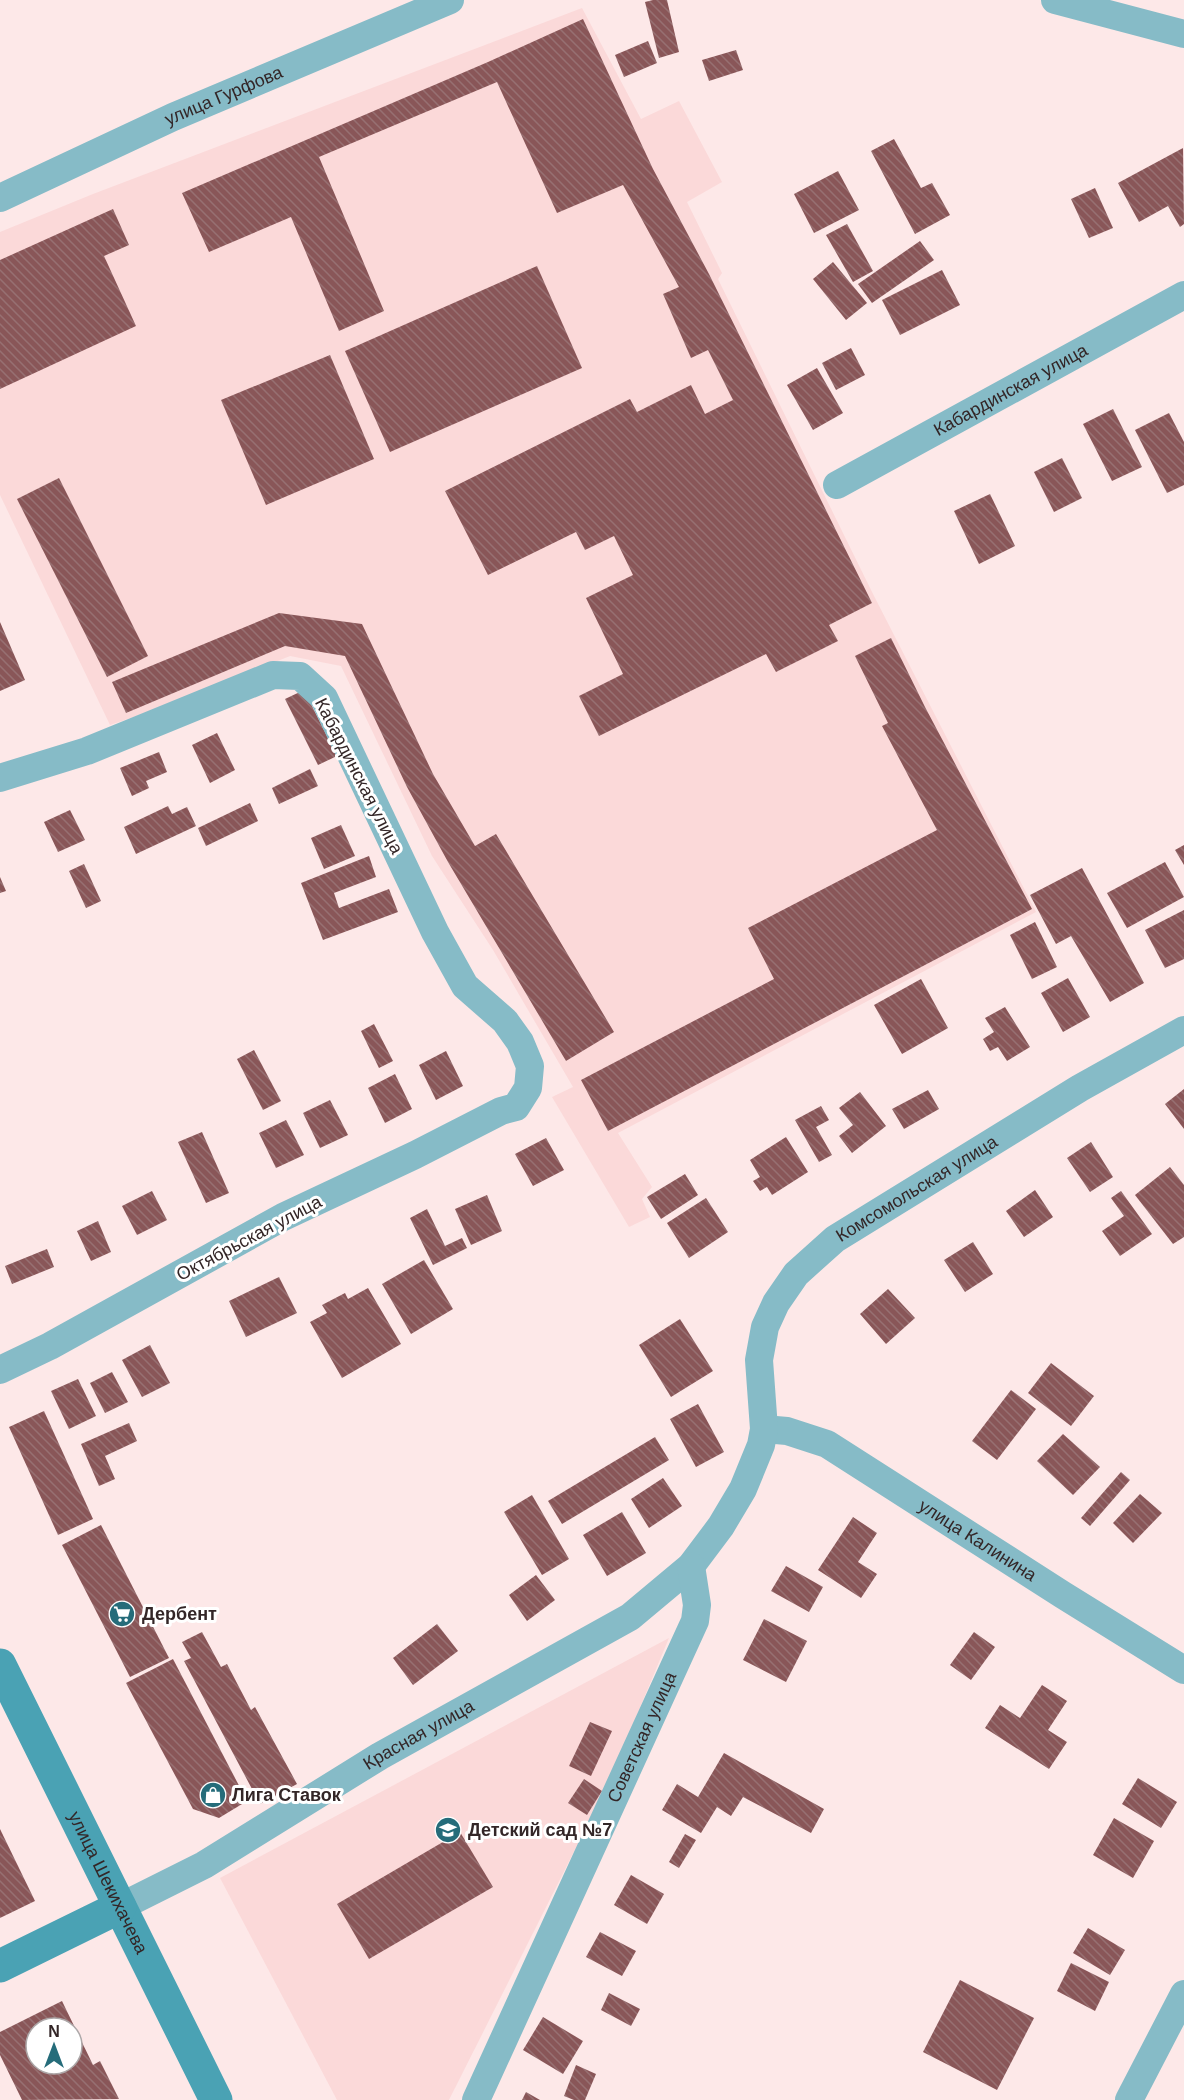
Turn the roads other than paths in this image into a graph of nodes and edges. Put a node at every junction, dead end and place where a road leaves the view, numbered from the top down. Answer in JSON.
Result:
{"nodes":[{"id":1,"x":450,"y":0,"type":"edge"},
{"id":2,"x":1055,"y":0,"type":"edge"},
{"id":3,"x":1184,"y":34,"type":"edge"},
{"id":4,"x":0,"y":198,"type":"edge"},
{"id":5,"x":1184,"y":295,"type":"edge"},
{"id":6,"x":837,"y":485,"type":"dead end"},
{"id":7,"x":0,"y":778,"type":"edge"},
{"id":8,"x":1184,"y":1030,"type":"edge"},
{"id":9,"x":501,"y":1111,"type":"joint"},
{"id":10,"x":0,"y":1370,"type":"edge"},
{"id":11,"x":764,"y":1429,"type":"junction"},
{"id":12,"x":691,"y":1566,"type":"junction"},
{"id":13,"x":0,"y":1665,"type":"edge"},
{"id":14,"x":1184,"y":1670,"type":"edge"},
{"id":15,"x":120,"y":1907,"type":"junction"},
{"id":16,"x":0,"y":1966,"type":"edge"},
{"id":17,"x":1184,"y":1994,"type":"edge"},
{"id":18,"x":216,"y":2100,"type":"edge"},
{"id":19,"x":476,"y":2100,"type":"edge"},
{"id":20,"x":1128,"y":2100,"type":"edge"}],
"edges":[{"from":1,"to":4,"type":"street","name":"улица Гурфова"},
{"from":2,"to":3,"type":"street"},
{"from":5,"to":6,"type":"street","name":"Кабардинская улица"},
{"from":7,"to":9,"type":"street","name":"Кабардинская улица"},
{"from":8,"to":11,"type":"street","name":"Комсомольская улица"},
{"from":9,"to":10,"type":"street","name":"Октябрьская улица"},
{"from":11,"to":12,"type":"street","name":"Красная улица"},
{"from":11,"to":14,"type":"street","name":"улица Калинина"},
{"from":12,"to":15,"type":"street","name":"Красная улица"},
{"from":12,"to":19,"type":"street","name":"Советская улица"},
{"from":13,"to":15,"type":"street","name":"улица Шекихачева"},
{"from":15,"to":16,"type":"street","name":"Красная улица"},
{"from":15,"to":18,"type":"street","name":"улица Шекихачева"},
{"from":17,"to":20,"type":"street"}]}
